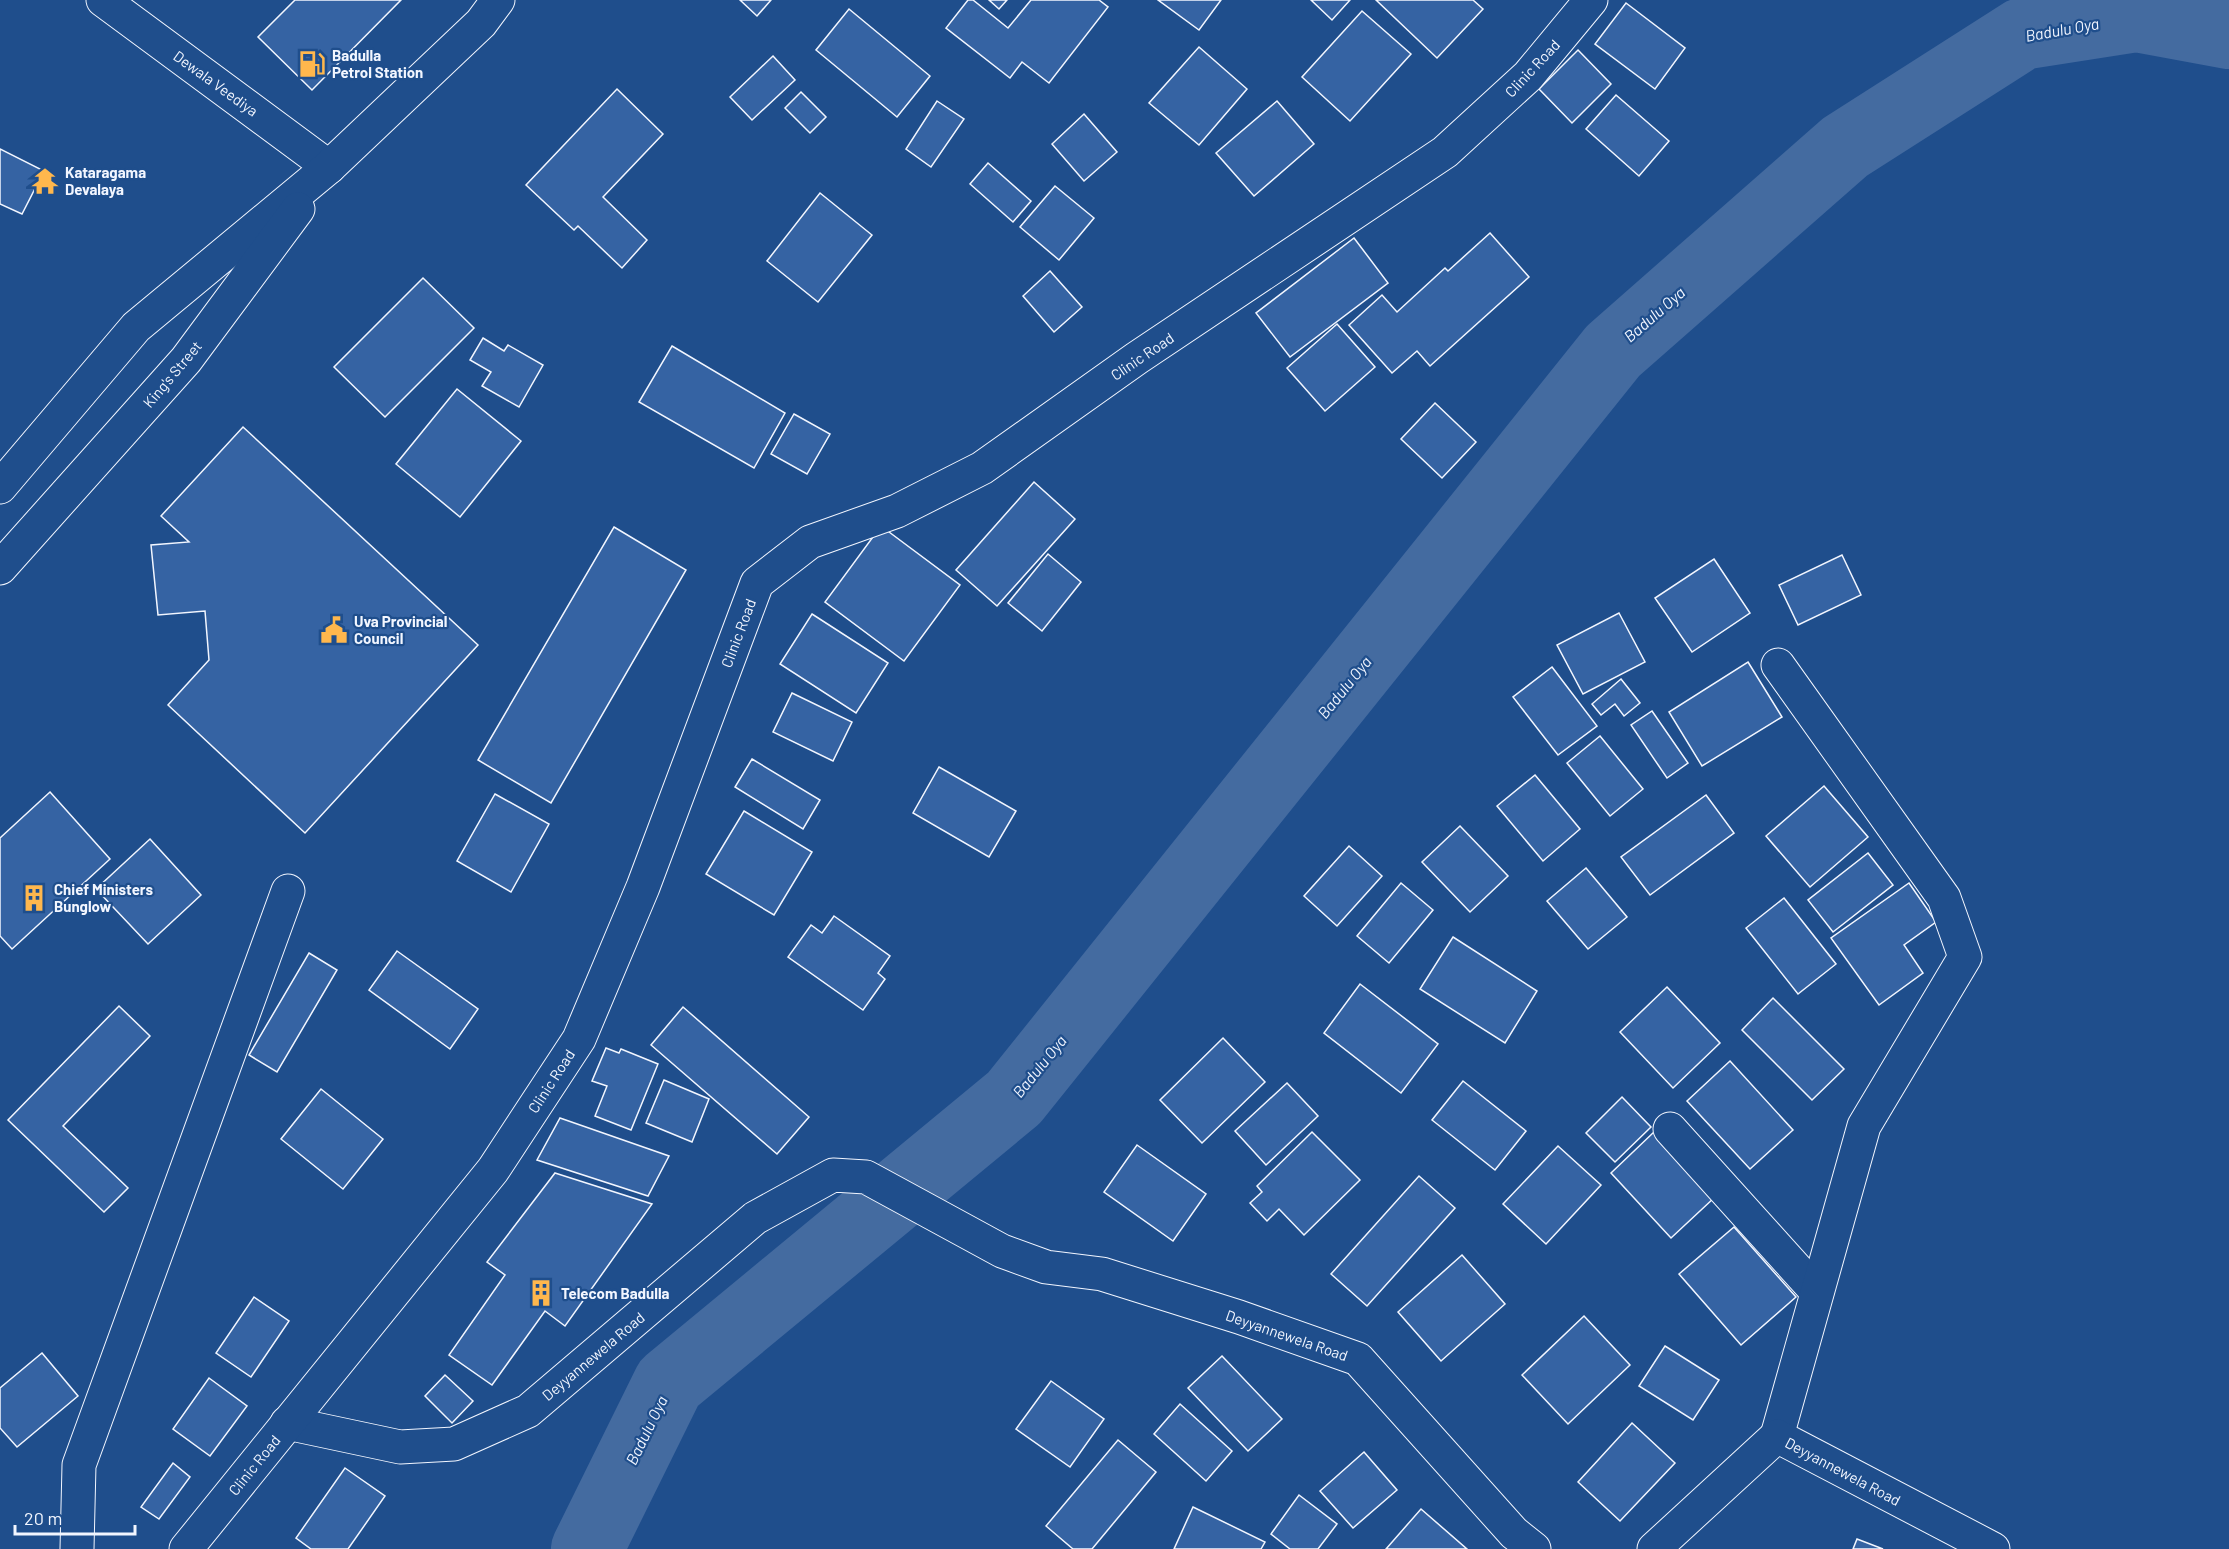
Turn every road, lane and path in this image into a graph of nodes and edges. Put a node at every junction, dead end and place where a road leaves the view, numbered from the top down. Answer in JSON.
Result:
{"nodes":[{"id":1,"x":103,"y":0,"type":"edge"},
{"id":2,"x":498,"y":0,"type":"edge"},
{"id":3,"x":1591,"y":0,"type":"edge"},
{"id":4,"x":329,"y":167,"type":"junction"},
{"id":5,"x":0,"y":487,"type":"edge"},
{"id":6,"x":0,"y":568,"type":"edge"},
{"id":7,"x":1778,"y":665,"type":"dead end"},
{"id":8,"x":288,"y":891,"type":"dead end"},
{"id":9,"x":1670,"y":1129,"type":"dead end"},
{"id":10,"x":1817,"y":1292,"type":"junction"},
{"id":11,"x":287,"y":1423,"type":"junction"},
{"id":12,"x":1777,"y":1436,"type":"junction"},
{"id":13,"x":77,"y":1549,"type":"edge"},
{"id":14,"x":186,"y":1549,"type":"edge"},
{"id":15,"x":1534,"y":1549,"type":"edge"},
{"id":16,"x":1654,"y":1549,"type":"edge"},
{"id":17,"x":1993,"y":1549,"type":"edge"}],
"edges":[{"from":1,"to":4,"type":"street","name":"Dewala Veediya"},
{"from":2,"to":4,"type":"street","name":"King's Street"},
{"from":3,"to":11,"type":"street","name":"Clinic Road"},
{"from":4,"to":5,"type":"street","name":"King's Street"},
{"from":4,"to":6,"type":"street","name":"King's Street"},
{"from":7,"to":10,"type":"street"},
{"from":8,"to":13,"type":"street"},
{"from":9,"to":10,"type":"street"},
{"from":10,"to":12,"type":"street"},
{"from":11,"to":14,"type":"street","name":"Clinic Road"},
{"from":11,"to":15,"type":"street","name":"Deyyannewela Road"},
{"from":12,"to":16,"type":"street","name":"Deyyannewela Road"},
{"from":12,"to":17,"type":"street","name":"Deyyannewela Road"}]}
